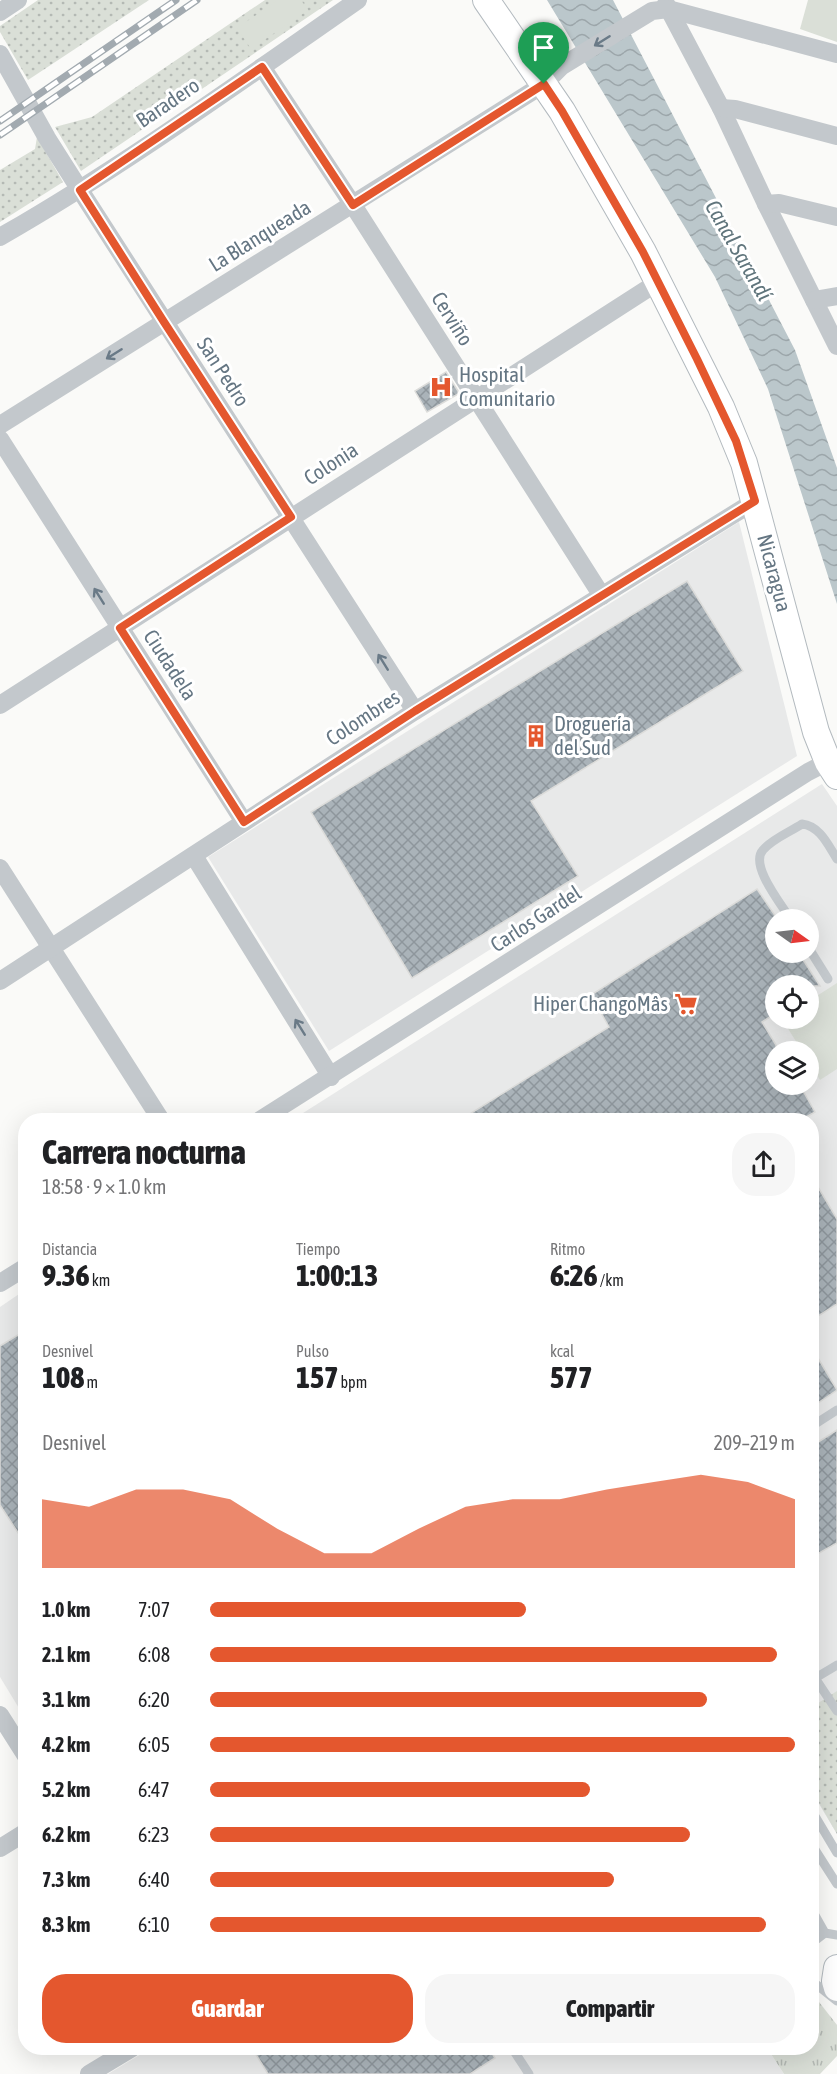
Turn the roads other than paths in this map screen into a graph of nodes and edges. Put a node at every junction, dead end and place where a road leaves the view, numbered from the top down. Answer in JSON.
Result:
{"nodes":[{"id":1,"x":18,"y":0,"type":"edge"},
{"id":2,"x":358,"y":0,"type":"edge"},
{"id":3,"x":486,"y":0,"type":"edge"},
{"id":4,"x":666,"y":4,"type":"edge"},
{"id":5,"x":0,"y":12,"type":"edge"},
{"id":6,"x":0,"y":54,"type":"edge"},
{"id":7,"x":837,"y":54,"type":"edge"},
{"id":8,"x":262,"y":67,"type":"junction"},
{"id":9,"x":544,"y":84,"type":"junction"},
{"id":10,"x":721,"y":108,"type":"junction"},
{"id":11,"x":837,"y":136,"type":"edge"},
{"id":12,"x":80,"y":190,"type":"junction"},
{"id":13,"x":766,"y":204,"type":"junction"},
{"id":14,"x":353,"y":205,"type":"junction"},
{"id":15,"x":837,"y":217,"type":"edge"},
{"id":16,"x":0,"y":237,"type":"edge"},
{"id":17,"x":658,"y":282,"type":"junction"},
{"id":18,"x":836,"y":294,"type":"edge"},
{"id":19,"x":814,"y":300,"type":"junction"},
{"id":20,"x":164,"y":322,"type":"junction"},
{"id":21,"x":837,"y":346,"type":"edge"},
{"id":22,"x":475,"y":398,"type":"junction"},
{"id":23,"x":0,"y":425,"type":"edge"},
{"id":24,"x":0,"y":439,"type":"edge"},
{"id":25,"x":755,"y":501,"type":"junction"},
{"id":26,"x":291,"y":517,"type":"junction"},
{"id":27,"x":602,"y":596,"type":"junction"},
{"id":28,"x":120,"y":628,"type":"junction"},
{"id":29,"x":0,"y":705,"type":"edge"},
{"id":30,"x":415,"y":711,"type":"junction"},
{"id":31,"x":834,"y":765,"type":"edge"},
{"id":32,"x":244,"y":822,"type":"junction"},
{"id":33,"x":194,"y":856,"type":"junction"},
{"id":34,"x":837,"y":859,"type":"edge"},
{"id":35,"x":0,"y":868,"type":"edge"},
{"id":36,"x":784,"y":909,"type":"edge"},
{"id":37,"x":51,"y":948,"type":"junction"},
{"id":38,"x":818,"y":963,"type":"edge"},
{"id":39,"x":828,"y":979,"type":"dead end"},
{"id":40,"x":0,"y":981,"type":"edge"},
{"id":41,"x":331,"y":1077,"type":"junction"},
{"id":42,"x":157,"y":1113,"type":"edge"},
{"id":43,"x":272,"y":1113,"type":"edge"},
{"id":44,"x":18,"y":1272,"type":"edge"},
{"id":45,"x":0,"y":1283,"type":"edge"},
{"id":46,"x":837,"y":1410,"type":"edge"},
{"id":47,"x":819,"y":1422,"type":"edge"},
{"id":48,"x":837,"y":1665,"type":"edge"},
{"id":49,"x":819,"y":1676,"type":"edge"},
{"id":50,"x":819,"y":1686,"type":"edge"},
{"id":51,"x":837,"y":1711,"type":"edge"},
{"id":52,"x":0,"y":1716,"type":"edge"},
{"id":53,"x":18,"y":1744,"type":"edge"},
{"id":54,"x":819,"y":1823,"type":"edge"},
{"id":55,"x":821,"y":1827,"type":"joint"},
{"id":56,"x":18,"y":1837,"type":"edge"},
{"id":57,"x":0,"y":1848,"type":"edge"},
{"id":58,"x":837,"y":1853,"type":"edge"},
{"id":59,"x":819,"y":1856,"type":"edge"},
{"id":60,"x":837,"y":1884,"type":"edge"},
{"id":61,"x":819,"y":1922,"type":"edge"},
{"id":62,"x":825,"y":1933,"type":"junction"},
{"id":63,"x":837,"y":1935,"type":"edge"},
{"id":64,"x":819,"y":1937,"type":"edge"},
{"id":65,"x":837,"y":1968,"type":"edge"},
{"id":66,"x":819,"y":1987,"type":"edge"},
{"id":67,"x":837,"y":1988,"type":"edge"},
{"id":68,"x":837,"y":2001,"type":"edge"},
{"id":69,"x":120,"y":2055,"type":"edge"},
{"id":70,"x":517,"y":2055,"type":"edge"},
{"id":71,"x":89,"y":2074,"type":"edge"},
{"id":72,"x":529,"y":2074,"type":"edge"}],
"edges":[{"from":1,"to":5,"type":"street"},
{"from":2,"to":8,"type":"street","name":"Baradero"},
{"from":3,"to":9,"type":"main road","name":"Nicaragua"},
{"from":4,"to":7,"type":"street"},
{"from":4,"to":9,"type":"street","name":"La Blanqueada","one_way":true},
{"from":4,"to":10,"type":"street"},
{"from":6,"to":12,"type":"street","name":"San Pedro"},
{"from":8,"to":12,"type":"street","name":"Baradero"},
{"from":8,"to":14,"type":"street","name":"Cerviño"},
{"from":9,"to":14,"type":"street","name":"La Blanqueada"},
{"from":9,"to":17,"type":"main road","name":"Nicaragua"},
{"from":10,"to":11,"type":"street"},
{"from":10,"to":13,"type":"street"},
{"from":12,"to":16,"type":"street","name":"Baradero"},
{"from":12,"to":20,"type":"street","name":"San Pedro"},
{"from":13,"to":15,"type":"street"},
{"from":13,"to":19,"type":"street"},
{"from":14,"to":20,"type":"street","name":"La Blanqueada"},
{"from":14,"to":22,"type":"street","name":"Cerviño"},
{"from":17,"to":22,"type":"street","name":"Colonia"},
{"from":17,"to":25,"type":"main road","name":"Nicaragua"},
{"from":18,"to":19,"type":"street"},
{"from":19,"to":21,"type":"street"},
{"from":20,"to":23,"type":"street","name":"La Blanqueada","one_way":true},
{"from":20,"to":26,"type":"street","name":"San Pedro"},
{"from":22,"to":26,"type":"street","name":"Colonia"},
{"from":22,"to":27,"type":"street","name":"Cerviño"},
{"from":28,"to":24,"type":"street","name":"Ciudadela","one_way":true},
{"from":25,"to":27,"type":"street","name":"Colombres"},
{"from":25,"to":31,"type":"main road","name":"Nicaragua"},
{"from":26,"to":28,"type":"street","name":"Colonia"},
{"from":30,"to":26,"type":"street","name":"San Pedro","one_way":true},
{"from":27,"to":30,"type":"street","name":"Colombres"},
{"from":28,"to":29,"type":"street","name":"Colonia"},
{"from":28,"to":32,"type":"street","name":"Ciudadela"},
{"from":30,"to":32,"type":"street","name":"Colombres"},
{"from":31,"to":41,"type":"street","name":"Carlos Gardel"},
{"from":32,"to":33,"type":"street","name":"Colombres"},
{"from":33,"to":37,"type":"street","name":"Colombres"},
{"from":41,"to":33,"type":"street","one_way":true},
{"from":34,"to":36,"type":"lane"},
{"from":35,"to":37,"type":"street"},
{"from":37,"to":40,"type":"street","name":"Colombres"},
{"from":37,"to":42,"type":"street"},
{"from":38,"to":39,"type":"lane"},
{"from":41,"to":43,"type":"street","name":"Carlos Gardel"},
{"from":44,"to":45,"type":"street"},
{"from":46,"to":47,"type":"lane"},
{"from":48,"to":49,"type":"lane"},
{"from":50,"to":51,"type":"lane"},
{"from":52,"to":53,"type":"street"},
{"from":54,"to":55,"type":"lane"},
{"from":55,"to":58,"type":"lane"},
{"from":56,"to":57,"type":"street"},
{"from":59,"to":60,"type":"lane"},
{"from":61,"to":62,"type":"lane"},
{"from":62,"to":63,"type":"lane"},
{"from":62,"to":64,"type":"lane"},
{"from":65,"to":67,"type":"main road"},
{"from":66,"to":68,"type":"lane"},
{"from":69,"to":71,"type":"street"},
{"from":70,"to":72,"type":"lane"}]}
